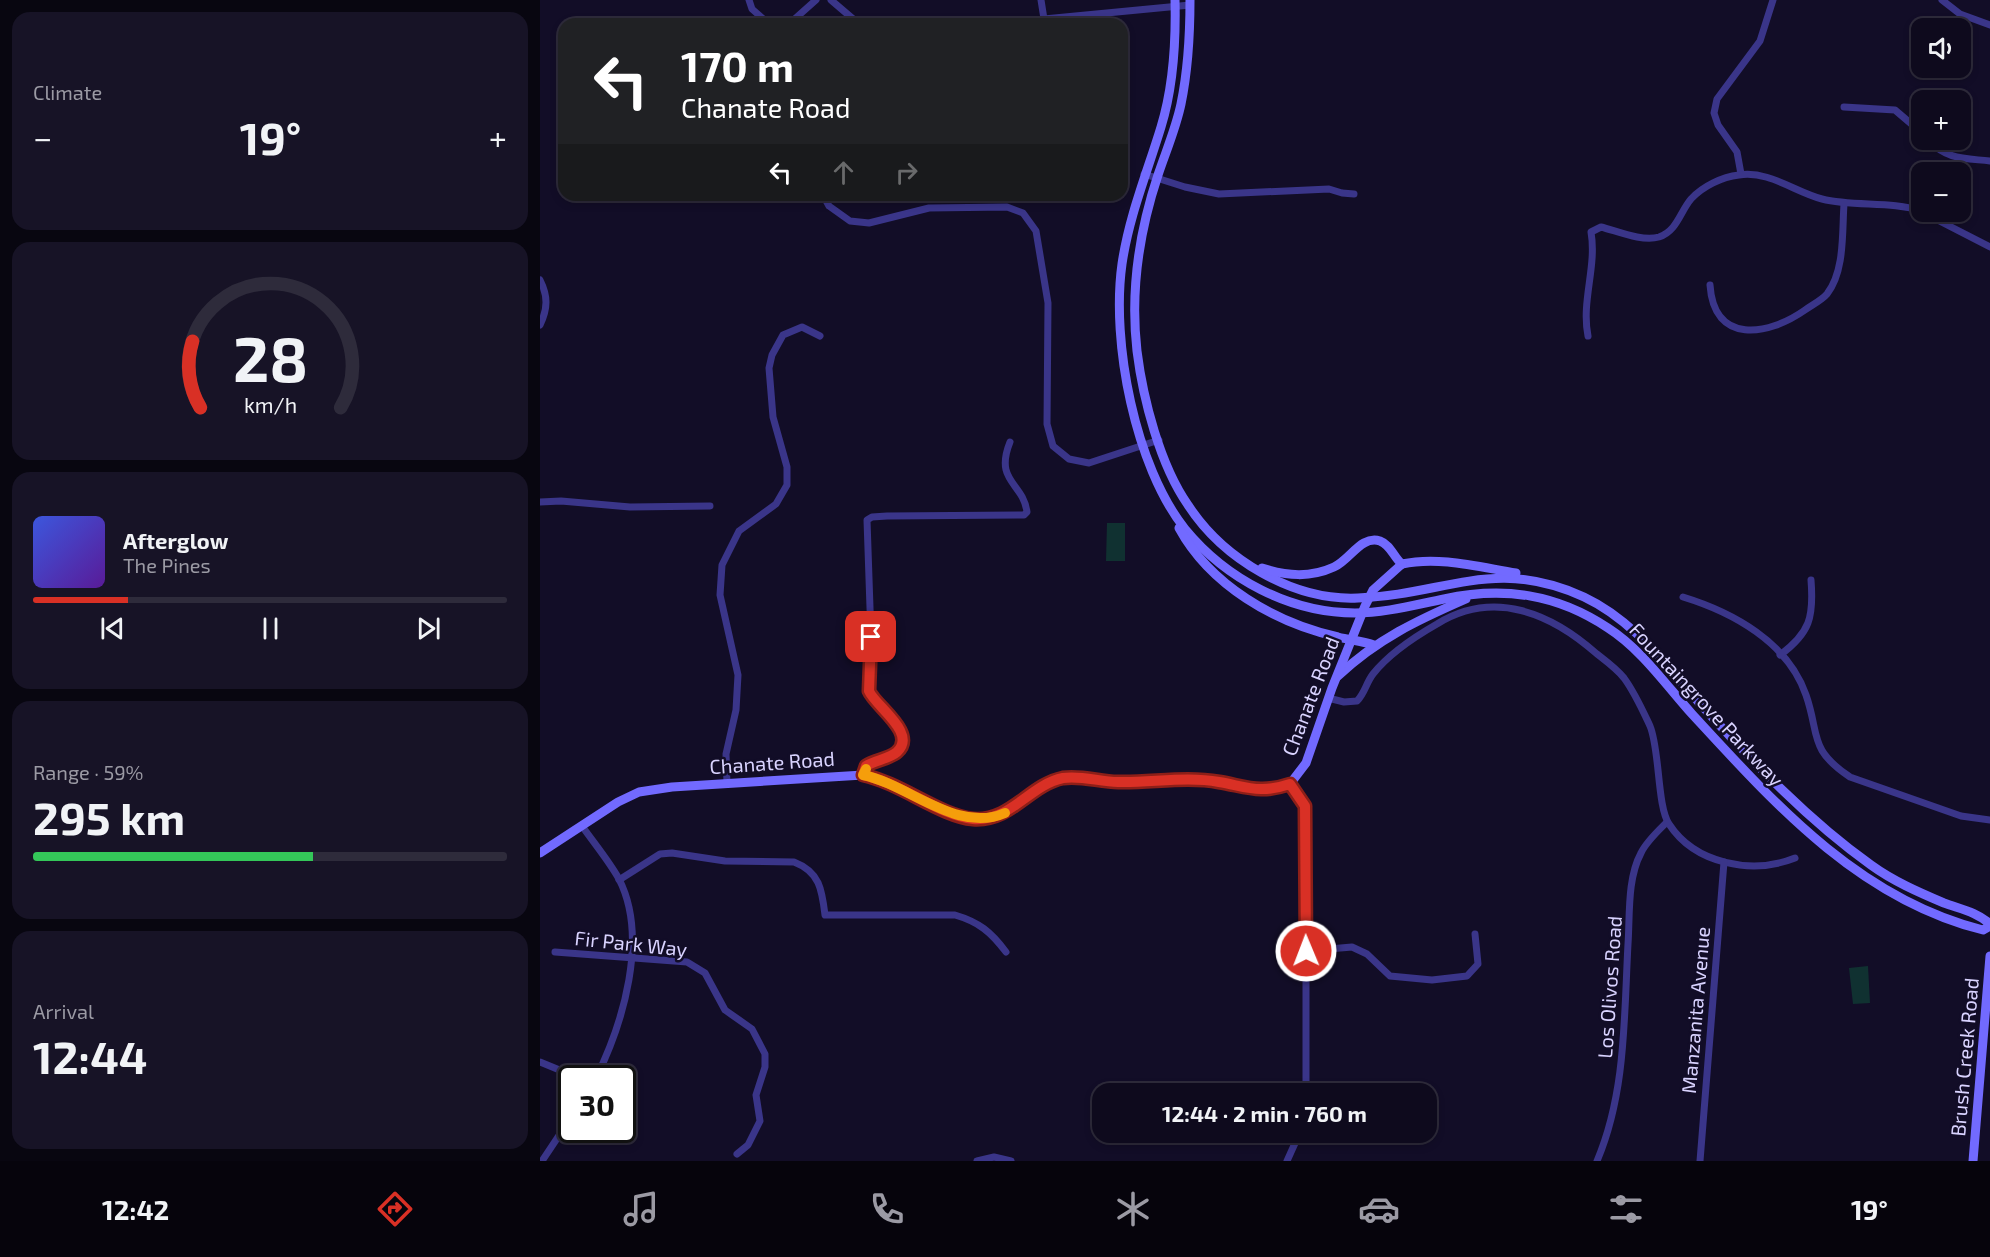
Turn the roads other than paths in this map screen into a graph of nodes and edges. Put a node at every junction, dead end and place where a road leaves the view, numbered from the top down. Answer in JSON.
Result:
{"nodes":[{"id":1,"x":749,"y":0,"type":"edge"},
{"id":2,"x":816,"y":0,"type":"edge"},
{"id":3,"x":831,"y":0,"type":"edge"},
{"id":4,"x":1041,"y":0,"type":"edge"},
{"id":5,"x":1773,"y":0,"type":"edge"},
{"id":6,"x":1942,"y":0,"type":"edge"},
{"id":7,"x":1190,"y":2,"type":"edge"},
{"id":8,"x":1175,"y":3,"type":"edge"},
{"id":9,"x":761,"y":18,"type":"edge"},
{"id":10,"x":796,"y":18,"type":"edge"},
{"id":11,"x":852,"y":18,"type":"edge"},
{"id":12,"x":1044,"y":18,"type":"edge"},
{"id":13,"x":1052,"y":18,"type":"edge"},
{"id":14,"x":1990,"y":25,"type":"edge"},
{"id":15,"x":1844,"y":106,"type":"dead end"},
{"id":16,"x":1911,"y":124,"type":"edge"},
{"id":17,"x":1938,"y":150,"type":"edge"},
{"id":18,"x":1990,"y":161,"type":"edge"},
{"id":19,"x":1144,"y":174,"type":"junction"},
{"id":20,"x":1741,"y":174,"type":"junction"},
{"id":21,"x":1157,"y":178,"type":"junction"},
{"id":22,"x":1354,"y":194,"type":"dead end"},
{"id":23,"x":827,"y":201,"type":"edge"},
{"id":24,"x":1844,"y":204,"type":"junction"},
{"id":25,"x":1911,"y":208,"type":"edge"},
{"id":26,"x":1943,"y":222,"type":"edge"},
{"id":27,"x":1990,"y":247,"type":"edge"},
{"id":28,"x":540,"y":280,"type":"edge"},
{"id":29,"x":1710,"y":285,"type":"dead end"},
{"id":30,"x":540,"y":325,"type":"edge"},
{"id":31,"x":820,"y":336,"type":"dead end"},
{"id":32,"x":1587,"y":336,"type":"dead end"},
{"id":33,"x":1159,"y":440,"type":"junction"},
{"id":34,"x":1010,"y":442,"type":"dead end"},
{"id":35,"x":1143,"y":446,"type":"junction"},
{"id":36,"x":540,"y":502,"type":"edge"},
{"id":37,"x":710,"y":506,"type":"dead end"},
{"id":38,"x":1173,"y":512,"type":"junction"},
{"id":39,"x":1234,"y":554,"type":"junction"},
{"id":40,"x":1402,"y":564,"type":"junction"},
{"id":41,"x":1811,"y":580,"type":"dead end"},
{"id":42,"x":1547,"y":584,"type":"junction"},
{"id":43,"x":1498,"y":591,"type":"junction"},
{"id":44,"x":1683,"y":597,"type":"dead end"},
{"id":45,"x":1352,"y":638,"type":"junction"},
{"id":46,"x":1374,"y":645,"type":"junction"},
{"id":47,"x":1780,"y":655,"type":"junction"},
{"id":48,"x":1335,"y":680,"type":"junction"},
{"id":49,"x":1328,"y":698,"type":"junction"},
{"id":50,"x":863,"y":775,"type":"junction"},
{"id":51,"x":727,"y":784,"type":"junction"},
{"id":52,"x":1290,"y":784,"type":"junction"},
{"id":53,"x":1990,"y":820,"type":"edge"},
{"id":54,"x":1667,"y":822,"type":"junction"},
{"id":55,"x":582,"y":826,"type":"junction"},
{"id":56,"x":540,"y":853,"type":"edge"},
{"id":57,"x":1795,"y":858,"type":"dead end"},
{"id":58,"x":1724,"y":862,"type":"junction"},
{"id":59,"x":619,"y":880,"type":"junction"},
{"id":60,"x":1990,"y":925,"type":"edge"},
{"id":61,"x":1475,"y":934,"type":"dead end"},
{"id":62,"x":1306,"y":951,"type":"junction"},
{"id":63,"x":555,"y":952,"type":"dead end"},
{"id":64,"x":1006,"y":952,"type":"dead end"},
{"id":65,"x":1990,"y":956,"type":"edge"},
{"id":66,"x":631,"y":957,"type":"junction"},
{"id":67,"x":540,"y":1062,"type":"edge"},
{"id":68,"x":602,"y":1065,"type":"edge"},
{"id":69,"x":558,"y":1069,"type":"edge"},
{"id":70,"x":1306,"y":1083,"type":"edge"},
{"id":71,"x":558,"y":1137,"type":"edge"},
{"id":72,"x":1295,"y":1143,"type":"edge"},
{"id":73,"x":737,"y":1154,"type":"dead end"},
{"id":74,"x":542,"y":1161,"type":"edge"},
{"id":75,"x":977,"y":1161,"type":"edge"},
{"id":76,"x":1011,"y":1161,"type":"edge"},
{"id":77,"x":1287,"y":1161,"type":"edge"},
{"id":78,"x":1597,"y":1161,"type":"edge"},
{"id":79,"x":1700,"y":1161,"type":"edge"},
{"id":80,"x":1973,"y":1161,"type":"edge"}],
"edges":[{"from":1,"to":9,"type":"street"},
{"from":2,"to":10,"type":"street"},
{"from":3,"to":11,"type":"street"},
{"from":4,"to":12,"type":"street"},
{"from":5,"to":20,"type":"street"},
{"from":6,"to":14,"type":"street"},
{"from":7,"to":8,"type":"street"},
{"from":7,"to":21,"type":"main road","name":"Fountaingrove Parkway"},
{"from":8,"to":13,"type":"street"},
{"from":8,"to":19,"type":"main road","name":"Fountaingrove Parkway"},
{"from":15,"to":16,"type":"street"},
{"from":17,"to":18,"type":"street"},
{"from":19,"to":21,"type":"street"},
{"from":19,"to":35,"type":"main road","name":"Fountaingrove Parkway"},
{"from":20,"to":24,"type":"street"},
{"from":20,"to":32,"type":"street"},
{"from":21,"to":22,"type":"street"},
{"from":21,"to":33,"type":"main road","name":"Fountaingrove Parkway"},
{"from":23,"to":35,"type":"street"},
{"from":24,"to":25,"type":"street"},
{"from":24,"to":29,"type":"street"},
{"from":26,"to":27,"type":"street"},
{"from":28,"to":30,"type":"street"},
{"from":31,"to":51,"type":"street"},
{"from":33,"to":35,"type":"street"},
{"from":33,"to":39,"type":"main road","name":"Fountaingrove Parkway"},
{"from":34,"to":50,"type":"street"},
{"from":35,"to":38,"type":"main road","name":"Fountaingrove Parkway"},
{"from":36,"to":37,"type":"street"},
{"from":38,"to":43,"type":"main road","name":"Fountaingrove Parkway"},
{"from":38,"to":45,"type":"main road"},
{"from":39,"to":40,"type":"main road"},
{"from":39,"to":42,"type":"main road","name":"Fountaingrove Parkway"},
{"from":40,"to":42,"type":"main road"},
{"from":40,"to":45,"type":"main road","name":"Chanate Road"},
{"from":41,"to":47,"type":"street"},
{"from":42,"to":60,"type":"main road","name":"Fountaingrove Parkway"},
{"from":43,"to":46,"type":"main road"},
{"from":43,"to":60,"type":"main road","name":"Fountaingrove Parkway"},
{"from":44,"to":47,"type":"street"},
{"from":45,"to":46,"type":"main road"},
{"from":45,"to":48,"type":"main road","name":"Chanate Road"},
{"from":46,"to":48,"type":"main road"},
{"from":47,"to":53,"type":"street"},
{"from":48,"to":49,"type":"main road","name":"Chanate Road"},
{"from":49,"to":52,"type":"main road","name":"Chanate Road"},
{"from":49,"to":54,"type":"street"},
{"from":50,"to":51,"type":"main road","name":"Chanate Road"},
{"from":50,"to":52,"type":"main road","name":"Chanate Road"},
{"from":51,"to":55,"type":"main road","name":"Chanate Road"},
{"from":52,"to":62,"type":"street"},
{"from":54,"to":58,"type":"street"},
{"from":54,"to":78,"type":"street","name":"Los Olivos Road"},
{"from":55,"to":56,"type":"main road","name":"Chanate Road"},
{"from":55,"to":59,"type":"street"},
{"from":57,"to":58,"type":"street"},
{"from":58,"to":79,"type":"street","name":"Manzanita Avenue"},
{"from":59,"to":64,"type":"street"},
{"from":59,"to":66,"type":"street"},
{"from":61,"to":62,"type":"street"},
{"from":62,"to":70,"type":"street"},
{"from":63,"to":66,"type":"street","name":"Fir Park Way"},
{"from":65,"to":80,"type":"main road","name":"Brush Creek Road"},
{"from":66,"to":68,"type":"street"},
{"from":66,"to":73,"type":"street","name":"Fir Park Way"},
{"from":67,"to":69,"type":"street"},
{"from":71,"to":74,"type":"street"},
{"from":72,"to":77,"type":"street"},
{"from":75,"to":76,"type":"street"}]}
